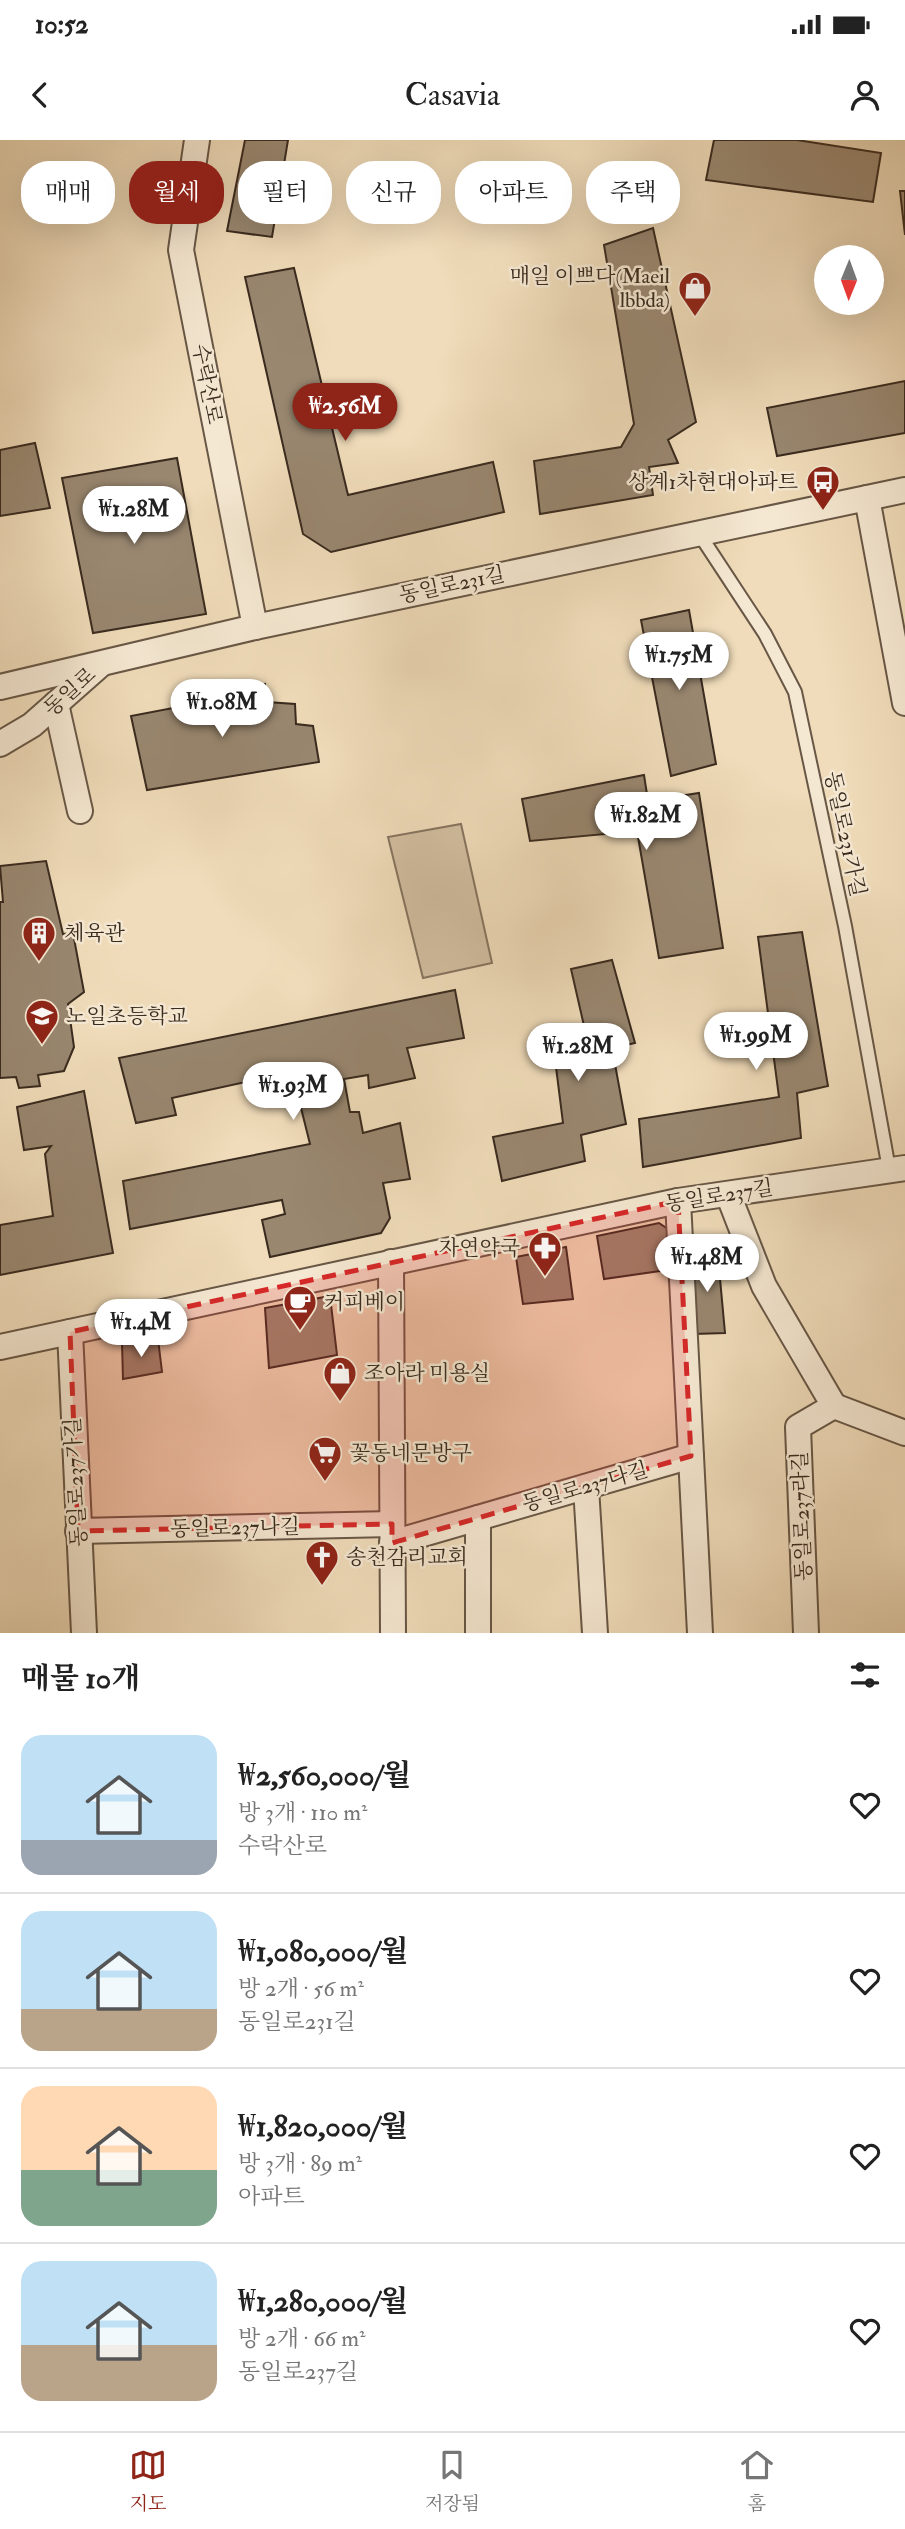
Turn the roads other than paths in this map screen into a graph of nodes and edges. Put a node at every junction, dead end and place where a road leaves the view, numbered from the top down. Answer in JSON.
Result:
{"nodes":[{"id":1,"x":197,"y":140,"type":"edge"},
{"id":2,"x":905,"y":490,"type":"edge"},
{"id":3,"x":867,"y":498,"type":"junction"},
{"id":4,"x":698,"y":531,"type":"junction"},
{"id":5,"x":255,"y":627,"type":"junction"},
{"id":6,"x":103,"y":663,"type":"junction"},
{"id":7,"x":0,"y":687,"type":"edge"},
{"id":8,"x":56,"y":704,"type":"junction"},
{"id":9,"x":905,"y":704,"type":"edge"},
{"id":10,"x":0,"y":744,"type":"edge"},
{"id":11,"x":80,"y":811,"type":"dead end"},
{"id":12,"x":897,"y":1169,"type":"edge"},
{"id":13,"x":728,"y":1194,"type":"junction"},
{"id":14,"x":678,"y":1201,"type":"junction"},
{"id":15,"x":391,"y":1262,"type":"junction"},
{"id":16,"x":69,"y":1332,"type":"junction"},
{"id":17,"x":0,"y":1347,"type":"edge"},
{"id":18,"x":834,"y":1406,"type":"junction"},
{"id":19,"x":905,"y":1433,"type":"edge"},
{"id":20,"x":691,"y":1456,"type":"junction"},
{"id":21,"x":586,"y":1487,"type":"junction"},
{"id":22,"x":478,"y":1518,"type":"junction"},
{"id":23,"x":78,"y":1531,"type":"junction"},
{"id":24,"x":392,"y":1534,"type":"junction"},
{"id":25,"x":84,"y":1633,"type":"edge"},
{"id":26,"x":393,"y":1633,"type":"edge"},
{"id":27,"x":478,"y":1633,"type":"edge"},
{"id":28,"x":595,"y":1633,"type":"edge"},
{"id":29,"x":700,"y":1633,"type":"edge"},
{"id":30,"x":806,"y":1633,"type":"edge"}],
"edges":[{"from":1,"to":5,"type":"street","name":"수락산로"},
{"from":2,"to":3,"type":"street","name":"동일로231길"},
{"from":3,"to":4,"type":"street","name":"동일로231길"},
{"from":3,"to":9,"type":"street"},
{"from":4,"to":5,"type":"street","name":"동일로231길"},
{"from":4,"to":12,"type":"lane","name":"동일로231가길"},
{"from":5,"to":6,"type":"street","name":"동일로231길"},
{"from":6,"to":7,"type":"street","name":"동일로231길"},
{"from":6,"to":8,"type":"street","name":"동일로"},
{"from":8,"to":10,"type":"street","name":"동일로"},
{"from":8,"to":11,"type":"street"},
{"from":12,"to":13,"type":"street","name":"동일로237길"},
{"from":13,"to":14,"type":"street","name":"동일로237길"},
{"from":13,"to":18,"type":"street"},
{"from":14,"to":15,"type":"street","name":"동일로237길"},
{"from":14,"to":20,"type":"street"},
{"from":15,"to":16,"type":"street","name":"동일로237길"},
{"from":15,"to":24,"type":"street"},
{"from":16,"to":17,"type":"street","name":"동일로237길"},
{"from":16,"to":23,"type":"street","name":"동일로237가길"},
{"from":18,"to":19,"type":"street"},
{"from":18,"to":30,"type":"street","name":"동일로237라길"},
{"from":20,"to":21,"type":"street","name":"동일로237다길"},
{"from":20,"to":29,"type":"street"},
{"from":21,"to":22,"type":"street","name":"동일로237다길"},
{"from":21,"to":28,"type":"street"},
{"from":22,"to":24,"type":"street","name":"동일로237나길"},
{"from":22,"to":27,"type":"street"},
{"from":23,"to":24,"type":"street","name":"동일로237나길"},
{"from":23,"to":25,"type":"street","name":"동일로237가길"},
{"from":24,"to":26,"type":"street"}]}
